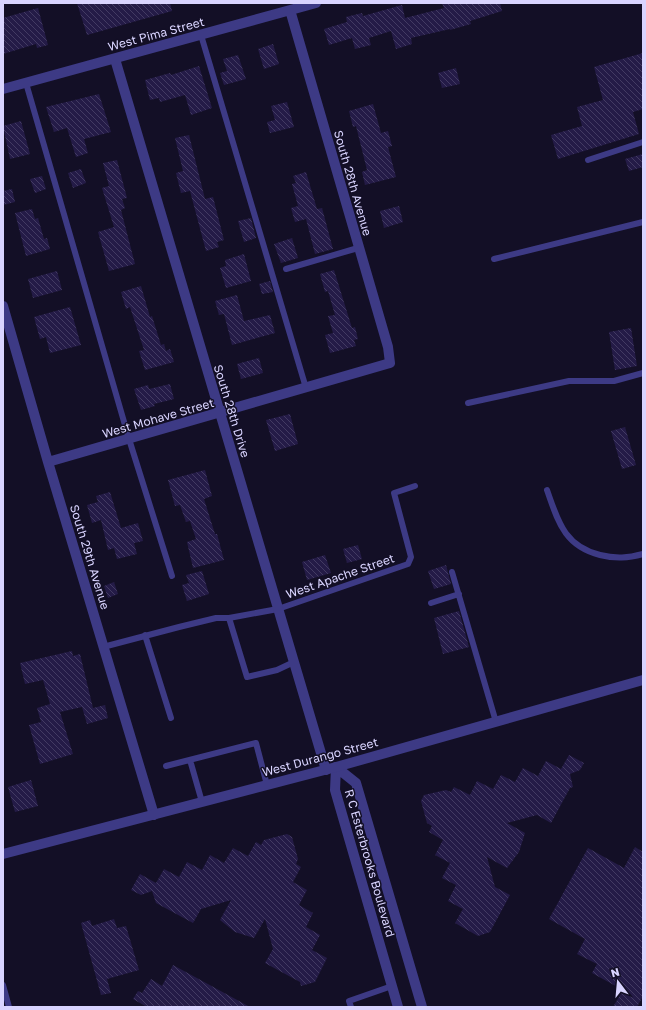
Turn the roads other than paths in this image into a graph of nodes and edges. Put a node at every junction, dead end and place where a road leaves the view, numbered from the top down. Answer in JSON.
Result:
{"nodes":[{"id":1,"x":316,"y":3,"type":"edge"},
{"id":2,"x":305,"y":4,"type":"edge"},
{"id":3,"x":290,"y":10,"type":"junction"},
{"id":4,"x":202,"y":35,"type":"junction"},
{"id":5,"x":115,"y":59,"type":"junction"},
{"id":6,"x":26,"y":83,"type":"junction"},
{"id":7,"x":3,"y":89,"type":"edge"},
{"id":8,"x":643,"y":142,"type":"edge"},
{"id":9,"x":588,"y":160,"type":"dead end"},
{"id":10,"x":643,"y":222,"type":"edge"},
{"id":11,"x":358,"y":248,"type":"junction"},
{"id":12,"x":494,"y":259,"type":"dead end"},
{"id":13,"x":286,"y":269,"type":"dead end"},
{"id":14,"x":3,"y":306,"type":"edge"},
{"id":15,"x":390,"y":363,"type":"joint"},
{"id":16,"x":643,"y":373,"type":"edge"},
{"id":17,"x":306,"y":388,"type":"junction"},
{"id":18,"x":468,"y":403,"type":"dead end"},
{"id":19,"x":219,"y":414,"type":"junction"},
{"id":20,"x":129,"y":439,"type":"junction"},
{"id":21,"x":48,"y":462,"type":"junction"},
{"id":22,"x":416,"y":486,"type":"dead end"},
{"id":23,"x":547,"y":490,"type":"dead end"},
{"id":24,"x":643,"y":554,"type":"edge"},
{"id":25,"x":452,"y":572,"type":"dead end"},
{"id":26,"x":172,"y":576,"type":"dead end"},
{"id":27,"x":459,"y":594,"type":"junction"},
{"id":28,"x":431,"y":603,"type":"dead end"},
{"id":29,"x":278,"y":609,"type":"junction"},
{"id":30,"x":229,"y":618,"type":"junction"},
{"id":31,"x":145,"y":635,"type":"junction"},
{"id":32,"x":103,"y":647,"type":"junction"},
{"id":33,"x":294,"y":662,"type":"junction"},
{"id":34,"x":643,"y":680,"type":"edge"},
{"id":35,"x":170,"y":718,"type":"dead end"},
{"id":36,"x":496,"y":722,"type":"junction"},
{"id":37,"x":190,"y":760,"type":"junction"},
{"id":38,"x":166,"y":766,"type":"dead end"},
{"id":39,"x":336,"y":767,"type":"junction"},
{"id":40,"x":326,"y":770,"type":"junction"},
{"id":41,"x":267,"y":785,"type":"junction"},
{"id":42,"x":202,"y":802,"type":"junction"},
{"id":43,"x":154,"y":815,"type":"junction"},
{"id":44,"x":3,"y":854,"type":"edge"},
{"id":45,"x":3,"y":985,"type":"edge"},
{"id":46,"x":392,"y":986,"type":"junction"},
{"id":47,"x":9,"y":1007,"type":"edge"},
{"id":48,"x":351,"y":1007,"type":"edge"},
{"id":49,"x":398,"y":1007,"type":"edge"},
{"id":50,"x":422,"y":1007,"type":"edge"}],
"edges":[{"from":1,"to":2,"type":"street","name":"West Pima Street"},
{"from":2,"to":3,"type":"street","name":"West Pima Street"},
{"from":3,"to":4,"type":"street","name":"West Pima Street"},
{"from":3,"to":11,"type":"street","name":"South 28th Avenue"},
{"from":4,"to":5,"type":"street","name":"West Pima Street"},
{"from":4,"to":17,"type":"lane"},
{"from":5,"to":6,"type":"street","name":"West Pima Street"},
{"from":5,"to":19,"type":"street","name":"South 28th Drive"},
{"from":6,"to":7,"type":"street","name":"West Pima Street"},
{"from":6,"to":20,"type":"lane"},
{"from":8,"to":9,"type":"lane"},
{"from":10,"to":12,"type":"lane"},
{"from":11,"to":13,"type":"lane"},
{"from":11,"to":15,"type":"street","name":"South 28th Avenue"},
{"from":14,"to":21,"type":"street","name":"South 29th Avenue"},
{"from":15,"to":17,"type":"street","name":"West Mohave Street"},
{"from":16,"to":18,"type":"lane"},
{"from":17,"to":19,"type":"street","name":"West Mohave Street"},
{"from":19,"to":20,"type":"street","name":"West Mohave Street"},
{"from":19,"to":29,"type":"street","name":"South 28th Drive"},
{"from":20,"to":21,"type":"street","name":"West Mohave Street"},
{"from":20,"to":26,"type":"lane"},
{"from":21,"to":32,"type":"street","name":"South 29th Avenue"},
{"from":22,"to":29,"type":"lane","name":"West Apache Street"},
{"from":23,"to":24,"type":"lane"},
{"from":25,"to":27,"type":"lane"},
{"from":27,"to":28,"type":"lane"},
{"from":27,"to":36,"type":"lane"},
{"from":29,"to":30,"type":"lane","name":"West Apache Street"},
{"from":29,"to":33,"type":"street","name":"South 28th Drive"},
{"from":30,"to":31,"type":"lane","name":"West Apache Street"},
{"from":30,"to":33,"type":"lane"},
{"from":31,"to":32,"type":"lane","name":"West Apache Street"},
{"from":31,"to":35,"type":"lane"},
{"from":32,"to":43,"type":"street","name":"South 29th Avenue"},
{"from":33,"to":40,"type":"street","name":"South 28th Drive"},
{"from":34,"to":36,"type":"street","name":"West Durango Street"},
{"from":36,"to":39,"type":"street","name":"West Durango Street"},
{"from":37,"to":38,"type":"lane"},
{"from":37,"to":41,"type":"lane"},
{"from":37,"to":42,"type":"lane"},
{"from":39,"to":40,"type":"street","name":"West Durango Street"},
{"from":39,"to":46,"type":"street","name":"R C Esterbrooks Boulevard"},
{"from":39,"to":50,"type":"street","name":"R C Esterbrooks Boulevard"},
{"from":40,"to":41,"type":"street","name":"West Durango Street"},
{"from":41,"to":42,"type":"street","name":"West Durango Street"},
{"from":42,"to":43,"type":"street","name":"West Durango Street"},
{"from":43,"to":44,"type":"street","name":"West Durango Street"},
{"from":45,"to":47,"type":"lane"},
{"from":46,"to":48,"type":"lane"},
{"from":46,"to":49,"type":"street","name":"R C Esterbrooks Boulevard"}]}
